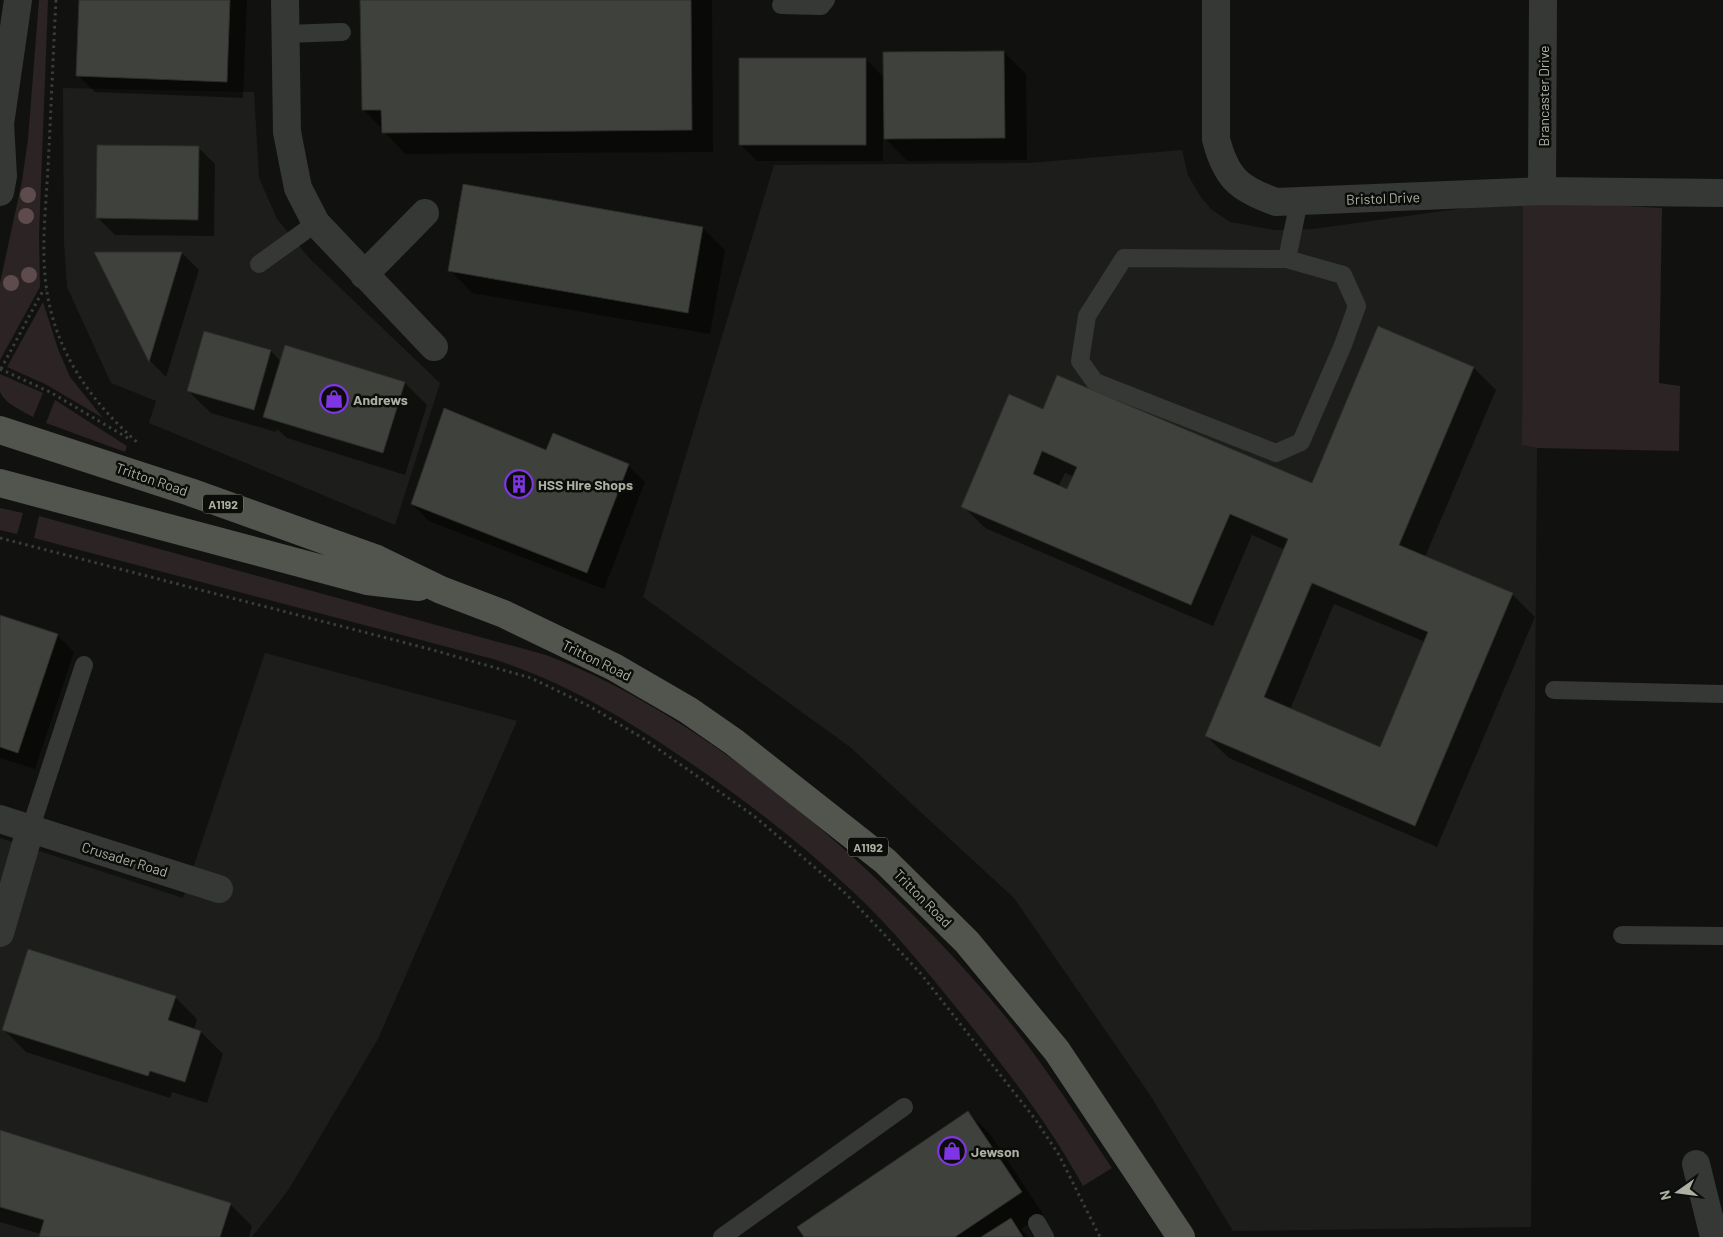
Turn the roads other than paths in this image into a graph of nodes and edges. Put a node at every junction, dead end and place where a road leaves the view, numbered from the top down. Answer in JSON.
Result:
{"nodes":[{"id":1,"x":285,"y":0,"type":"edge"},
{"id":2,"x":826,"y":0,"type":"edge"},
{"id":3,"x":1216,"y":0,"type":"edge"},
{"id":4,"x":1543,"y":0,"type":"edge"},
{"id":5,"x":12,"y":6,"type":"edge"},
{"id":6,"x":782,"y":6,"type":"dead end"},
{"id":7,"x":342,"y":32,"type":"dead end"},
{"id":8,"x":285,"y":34,"type":"junction"},
{"id":9,"x":0,"y":124,"type":"edge"},
{"id":10,"x":1542,"y":191,"type":"junction"},
{"id":11,"x":0,"y":192,"type":"edge"},
{"id":12,"x":1723,"y":193,"type":"edge"},
{"id":13,"x":1299,"y":201,"type":"junction"},
{"id":14,"x":425,"y":213,"type":"dead end"},
{"id":15,"x":316,"y":223,"type":"junction"},
{"id":16,"x":1287,"y":259,"type":"junction"},
{"id":17,"x":259,"y":264,"type":"dead end"},
{"id":18,"x":364,"y":274,"type":"junction"},
{"id":19,"x":434,"y":347,"type":"dead end"},
{"id":20,"x":0,"y":430,"type":"edge"},
{"id":21,"x":6,"y":482,"type":"edge"},
{"id":22,"x":440,"y":590,"type":"junction"},
{"id":23,"x":84,"y":665,"type":"dead end"},
{"id":24,"x":1554,"y":690,"type":"dead end"},
{"id":25,"x":1723,"y":694,"type":"edge"},
{"id":26,"x":0,"y":819,"type":"edge"},
{"id":27,"x":30,"y":830,"type":"junction"},
{"id":28,"x":219,"y":889,"type":"dead end"},
{"id":29,"x":0,"y":932,"type":"edge"},
{"id":30,"x":1622,"y":935,"type":"dead end"},
{"id":31,"x":1723,"y":936,"type":"edge"},
{"id":32,"x":904,"y":1107,"type":"dead end"},
{"id":33,"x":1696,"y":1164,"type":"dead end"},
{"id":34,"x":722,"y":1237,"type":"edge"},
{"id":35,"x":1181,"y":1237,"type":"edge"},
{"id":36,"x":1714,"y":1237,"type":"edge"}],
"edges":[{"from":1,"to":8,"type":"street"},
{"from":2,"to":6,"type":"lane"},
{"from":3,"to":13,"type":"street","name":"Bristol Drive"},
{"from":4,"to":10,"type":"street","name":"Brancaster Drive"},
{"from":5,"to":9,"type":"street"},
{"from":7,"to":8,"type":"lane"},
{"from":8,"to":15,"type":"street"},
{"from":9,"to":11,"type":"street"},
{"from":10,"to":12,"type":"street","name":"Bristol Drive"},
{"from":10,"to":13,"type":"street","name":"Bristol Drive"},
{"from":13,"to":16,"type":"lane"},
{"from":14,"to":18,"type":"street"},
{"from":15,"to":17,"type":"lane"},
{"from":15,"to":18,"type":"street"},
{"from":16,"to":16,"type":"lane"},
{"from":18,"to":19,"type":"street"},
{"from":20,"to":22,"type":"main road","name":"Tritton Road","number":"A1192"},
{"from":21,"to":22,"type":"main road","name":"Tritton Road","number":"A1192"},
{"from":22,"to":35,"type":"main road","name":"Tritton Road","number":"A1192"},
{"from":23,"to":27,"type":"lane"},
{"from":24,"to":25,"type":"lane"},
{"from":26,"to":27,"type":"street","name":"Crusader Road"},
{"from":27,"to":28,"type":"street","name":"Crusader Road"},
{"from":27,"to":29,"type":"street"},
{"from":30,"to":31,"type":"lane"},
{"from":32,"to":34,"type":"lane"},
{"from":33,"to":36,"type":"street"}]}
